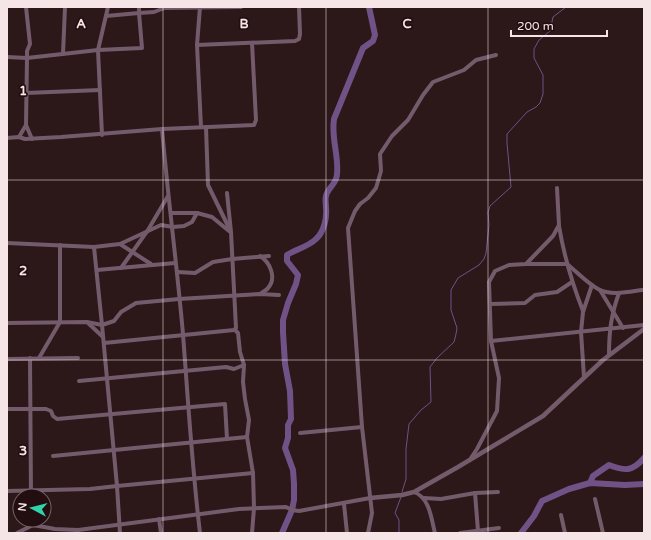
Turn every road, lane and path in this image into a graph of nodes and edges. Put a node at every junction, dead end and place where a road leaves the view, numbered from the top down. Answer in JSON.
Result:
{"nodes":[{"id":1,"x":26,"y":7,"type":"edge"},
{"id":2,"x":65,"y":7,"type":"edge"},
{"id":3,"x":108,"y":7,"type":"edge"},
{"id":4,"x":139,"y":7,"type":"edge"},
{"id":5,"x":241,"y":7,"type":"edge"},
{"id":6,"x":299,"y":7,"type":"edge"},
{"id":7,"x":166,"y":8,"type":"edge"},
{"id":8,"x":200,"y":8,"type":"edge"},
{"id":9,"x":139,"y":13,"type":"junction"},
{"id":10,"x":106,"y":16,"type":"junction"},
{"id":11,"x":252,"y":42,"type":"junction"},
{"id":12,"x":198,"y":45,"type":"junction"},
{"id":13,"x":98,"y":50,"type":"junction"},
{"id":14,"x":63,"y":54,"type":"junction"},
{"id":15,"x":496,"y":55,"type":"dead end"},
{"id":16,"x":7,"y":57,"type":"edge"},
{"id":17,"x":27,"y":58,"type":"junction"},
{"id":18,"x":100,"y":90,"type":"junction"},
{"id":19,"x":26,"y":93,"type":"junction"},
{"id":20,"x":26,"y":125,"type":"junction"},
{"id":21,"x":204,"y":127,"type":"junction"},
{"id":22,"x":162,"y":129,"type":"junction"},
{"id":23,"x":102,"y":135,"type":"junction"},
{"id":24,"x":19,"y":137,"type":"junction"},
{"id":25,"x":7,"y":138,"type":"edge"},
{"id":26,"x":32,"y":138,"type":"junction"},
{"id":27,"x":557,"y":188,"type":"dead end"},
{"id":28,"x":226,"y":193,"type":"dead end"},
{"id":29,"x":168,"y":196,"type":"junction"},
{"id":30,"x":171,"y":213,"type":"junction"},
{"id":31,"x":197,"y":213,"type":"junction"},
{"id":32,"x":559,"y":225,"type":"junction"},
{"id":33,"x":172,"y":227,"type":"junction"},
{"id":34,"x":148,"y":230,"type":"junction"},
{"id":35,"x":231,"y":232,"type":"junction"},
{"id":36,"x":7,"y":243,"type":"edge"},
{"id":37,"x":120,"y":244,"type":"junction"},
{"id":38,"x":60,"y":245,"type":"junction"},
{"id":39,"x":94,"y":247,"type":"junction"},
{"id":40,"x":132,"y":252,"type":"junction"},
{"id":41,"x":260,"y":256,"type":"junction"},
{"id":42,"x":269,"y":256,"type":"dead end"},
{"id":43,"x":232,"y":259,"type":"junction"},
{"id":44,"x":175,"y":263,"type":"junction"},
{"id":45,"x":526,"y":264,"type":"junction"},
{"id":46,"x":567,"y":264,"type":"junction"},
{"id":47,"x":152,"y":265,"type":"junction"},
{"id":48,"x":121,"y":268,"type":"junction"},
{"id":49,"x":97,"y":270,"type":"junction"},
{"id":50,"x":177,"y":272,"type":"junction"},
{"id":51,"x":572,"y":282,"type":"junction"},
{"id":52,"x":592,"y":285,"type":"junction"},
{"id":53,"x":600,"y":290,"type":"junction"},
{"id":54,"x":642,"y":290,"type":"dead end"},
{"id":55,"x":619,"y":293,"type":"junction"},
{"id":56,"x":260,"y":294,"type":"junction"},
{"id":57,"x":279,"y":295,"type":"dead end"},
{"id":58,"x":235,"y":296,"type":"junction"},
{"id":59,"x":179,"y":299,"type":"junction"},
{"id":60,"x":490,"y":304,"type":"junction"},
{"id":61,"x":613,"y":310,"type":"junction"},
{"id":62,"x":584,"y":312,"type":"junction"},
{"id":63,"x":60,"y":322,"type":"junction"},
{"id":64,"x":87,"y":322,"type":"junction"},
{"id":65,"x":7,"y":323,"type":"edge"},
{"id":66,"x":102,"y":325,"type":"junction"},
{"id":67,"x":644,"y":326,"type":"edge"},
{"id":68,"x":623,"y":328,"type":"junction"},
{"id":69,"x":610,"y":329,"type":"junction"},
{"id":70,"x":644,"y":329,"type":"edge"},
{"id":71,"x":235,"y":330,"type":"junction"},
{"id":72,"x":581,"y":332,"type":"junction"},
{"id":73,"x":183,"y":335,"type":"junction"},
{"id":74,"x":103,"y":337,"type":"junction"},
{"id":75,"x":491,"y":341,"type":"junction"},
{"id":76,"x":104,"y":342,"type":"junction"},
{"id":77,"x":609,"y":355,"type":"junction"},
{"id":78,"x":30,"y":358,"type":"junction"},
{"id":79,"x":39,"y":358,"type":"junction"},
{"id":80,"x":78,"y":358,"type":"dead end"},
{"id":81,"x":7,"y":359,"type":"edge"},
{"id":82,"x":244,"y":365,"type":"junction"},
{"id":83,"x":185,"y":371,"type":"junction"},
{"id":84,"x":584,"y":377,"type":"junction"},
{"id":85,"x":106,"y":378,"type":"junction"},
{"id":86,"x":79,"y":381,"type":"dead end"},
{"id":87,"x":189,"y":407,"type":"junction"},
{"id":88,"x":7,"y":409,"type":"edge"},
{"id":89,"x":30,"y":409,"type":"junction"},
{"id":90,"x":110,"y":415,"type":"junction"},
{"id":91,"x":362,"y":427,"type":"junction"},
{"id":92,"x":300,"y":433,"type":"dead end"},
{"id":93,"x":247,"y":437,"type":"junction"},
{"id":94,"x":227,"y":439,"type":"junction"},
{"id":95,"x":192,"y":442,"type":"junction"},
{"id":96,"x":114,"y":450,"type":"junction"},
{"id":97,"x":53,"y":456,"type":"dead end"},
{"id":98,"x":471,"y":458,"type":"junction"},
{"id":99,"x":253,"y":473,"type":"junction"},
{"id":100,"x":194,"y":478,"type":"junction"},
{"id":101,"x":117,"y":486,"type":"junction"},
{"id":102,"x":31,"y":488,"type":"edge"},
{"id":103,"x":52,"y":490,"type":"edge"},
{"id":104,"x":414,"y":492,"type":"junction"},
{"id":105,"x":498,"y":492,"type":"dead end"},
{"id":106,"x":475,"y":493,"type":"junction"},
{"id":107,"x":370,"y":498,"type":"junction"},
{"id":108,"x":424,"y":498,"type":"junction"},
{"id":109,"x":595,"y":499,"type":"dead end"},
{"id":110,"x":344,"y":504,"type":"junction"},
{"id":111,"x":254,"y":508,"type":"junction"},
{"id":112,"x":198,"y":514,"type":"junction"},
{"id":113,"x":561,"y":515,"type":"dead end"},
{"id":114,"x":159,"y":519,"type":"junction"},
{"id":115,"x":119,"y":524,"type":"junction"},
{"id":116,"x":52,"y":527,"type":"edge"},
{"id":117,"x":500,"y":528,"type":"dead end"},
{"id":118,"x":478,"y":531,"type":"junction"},
{"id":119,"x":71,"y":532,"type":"edge"},
{"id":120,"x":120,"y":533,"type":"edge"},
{"id":121,"x":161,"y":533,"type":"edge"},
{"id":122,"x":200,"y":533,"type":"edge"},
{"id":123,"x":252,"y":533,"type":"edge"},
{"id":124,"x":347,"y":533,"type":"edge"},
{"id":125,"x":368,"y":533,"type":"edge"},
{"id":126,"x":435,"y":533,"type":"edge"},
{"id":127,"x":460,"y":533,"type":"edge"},
{"id":128,"x":566,"y":533,"type":"edge"},
{"id":129,"x":603,"y":533,"type":"edge"}],
"edges":[{"from":1,"to":17,"type":"street"},
{"from":2,"to":14,"type":"street"},
{"from":3,"to":10,"type":"street"},
{"from":4,"to":9,"type":"street"},
{"from":5,"to":8,"type":"street"},
{"from":6,"to":11,"type":"street"},
{"from":7,"to":8,"type":"street"},
{"from":7,"to":9,"type":"street"},
{"from":8,"to":12,"type":"street"},
{"from":9,"to":10,"type":"street"},
{"from":9,"to":13,"type":"street"},
{"from":10,"to":13,"type":"street"},
{"from":11,"to":12,"type":"street"},
{"from":11,"to":21,"type":"street"},
{"from":12,"to":21,"type":"street"},
{"from":13,"to":14,"type":"street"},
{"from":13,"to":18,"type":"street"},
{"from":14,"to":17,"type":"street"},
{"from":15,"to":91,"type":"street"},
{"from":16,"to":17,"type":"street"},
{"from":17,"to":19,"type":"street"},
{"from":18,"to":19,"type":"street"},
{"from":18,"to":23,"type":"street"},
{"from":19,"to":20,"type":"street"},
{"from":20,"to":24,"type":"street"},
{"from":20,"to":26,"type":"street"},
{"from":21,"to":22,"type":"street"},
{"from":21,"to":35,"type":"street"},
{"from":22,"to":23,"type":"street"},
{"from":22,"to":29,"type":"street"},
{"from":23,"to":26,"type":"street"},
{"from":24,"to":25,"type":"street"},
{"from":24,"to":26,"type":"street"},
{"from":27,"to":32,"type":"street"},
{"from":28,"to":35,"type":"street"},
{"from":29,"to":30,"type":"street"},
{"from":29,"to":34,"type":"street"},
{"from":30,"to":31,"type":"street"},
{"from":30,"to":33,"type":"street"},
{"from":31,"to":33,"type":"street"},
{"from":31,"to":35,"type":"street"},
{"from":32,"to":45,"type":"street"},
{"from":32,"to":46,"type":"street"},
{"from":33,"to":34,"type":"street"},
{"from":33,"to":44,"type":"street"},
{"from":34,"to":37,"type":"street"},
{"from":34,"to":40,"type":"street"},
{"from":35,"to":43,"type":"street"},
{"from":36,"to":38,"type":"street"},
{"from":37,"to":39,"type":"street"},
{"from":37,"to":40,"type":"street"},
{"from":38,"to":39,"type":"street"},
{"from":38,"to":63,"type":"street"},
{"from":39,"to":49,"type":"street"},
{"from":40,"to":47,"type":"street"},
{"from":40,"to":48,"type":"street"},
{"from":41,"to":42,"type":"street"},
{"from":41,"to":43,"type":"street"},
{"from":41,"to":56,"type":"street"},
{"from":43,"to":50,"type":"street"},
{"from":43,"to":58,"type":"street"},
{"from":44,"to":47,"type":"street"},
{"from":44,"to":50,"type":"street"},
{"from":45,"to":46,"type":"street"},
{"from":45,"to":60,"type":"street"},
{"from":46,"to":51,"type":"street"},
{"from":46,"to":52,"type":"street"},
{"from":47,"to":48,"type":"street"},
{"from":48,"to":49,"type":"street"},
{"from":49,"to":66,"type":"street"},
{"from":50,"to":59,"type":"street"},
{"from":51,"to":60,"type":"street"},
{"from":51,"to":62,"type":"street"},
{"from":52,"to":53,"type":"street"},
{"from":52,"to":62,"type":"street"},
{"from":53,"to":55,"type":"street"},
{"from":53,"to":61,"type":"street"},
{"from":54,"to":55,"type":"street"},
{"from":55,"to":61,"type":"street"},
{"from":56,"to":57,"type":"street"},
{"from":56,"to":58,"type":"street"},
{"from":58,"to":59,"type":"street"},
{"from":58,"to":71,"type":"street"},
{"from":59,"to":66,"type":"street"},
{"from":59,"to":73,"type":"street"},
{"from":60,"to":75,"type":"street"},
{"from":61,"to":68,"type":"street"},
{"from":61,"to":69,"type":"street"},
{"from":62,"to":72,"type":"street"},
{"from":63,"to":64,"type":"street"},
{"from":63,"to":65,"type":"street"},
{"from":63,"to":79,"type":"street"},
{"from":64,"to":66,"type":"street"},
{"from":64,"to":74,"type":"street"},
{"from":66,"to":74,"type":"street"},
{"from":67,"to":68,"type":"street"},
{"from":68,"to":69,"type":"street"},
{"from":69,"to":72,"type":"street"},
{"from":69,"to":77,"type":"street"},
{"from":70,"to":77,"type":"street"},
{"from":71,"to":73,"type":"street"},
{"from":71,"to":82,"type":"street"},
{"from":72,"to":75,"type":"street"},
{"from":72,"to":84,"type":"street"},
{"from":73,"to":76,"type":"street"},
{"from":73,"to":83,"type":"street"},
{"from":74,"to":76,"type":"street"},
{"from":75,"to":98,"type":"street"},
{"from":76,"to":85,"type":"street"},
{"from":77,"to":84,"type":"street"},
{"from":78,"to":79,"type":"street"},
{"from":78,"to":81,"type":"street"},
{"from":78,"to":89,"type":"street"},
{"from":79,"to":80,"type":"street"},
{"from":82,"to":83,"type":"street"},
{"from":82,"to":93,"type":"street"},
{"from":83,"to":85,"type":"street"},
{"from":83,"to":87,"type":"street"},
{"from":84,"to":98,"type":"street"},
{"from":85,"to":86,"type":"street"},
{"from":85,"to":90,"type":"street"},
{"from":87,"to":90,"type":"street"},
{"from":87,"to":94,"type":"street"},
{"from":87,"to":95,"type":"street"},
{"from":88,"to":89,"type":"street"},
{"from":89,"to":90,"type":"street"},
{"from":89,"to":102,"type":"street"},
{"from":90,"to":96,"type":"street"},
{"from":91,"to":92,"type":"street"},
{"from":91,"to":107,"type":"street"},
{"from":93,"to":94,"type":"street"},
{"from":93,"to":99,"type":"street"},
{"from":94,"to":95,"type":"street"},
{"from":95,"to":96,"type":"street"},
{"from":95,"to":100,"type":"street"},
{"from":96,"to":97,"type":"street"},
{"from":96,"to":101,"type":"street"},
{"from":98,"to":104,"type":"street"},
{"from":99,"to":100,"type":"street"},
{"from":99,"to":111,"type":"street"},
{"from":100,"to":101,"type":"street"},
{"from":100,"to":112,"type":"street"},
{"from":101,"to":103,"type":"street"},
{"from":101,"to":115,"type":"street"},
{"from":104,"to":107,"type":"street"},
{"from":104,"to":108,"type":"street"},
{"from":105,"to":106,"type":"street"},
{"from":106,"to":108,"type":"street"},
{"from":106,"to":118,"type":"street"},
{"from":107,"to":110,"type":"street"},
{"from":107,"to":125,"type":"street"},
{"from":108,"to":126,"type":"street"},
{"from":109,"to":129,"type":"street"},
{"from":110,"to":111,"type":"street"},
{"from":110,"to":124,"type":"street"},
{"from":111,"to":112,"type":"street"},
{"from":111,"to":123,"type":"street"},
{"from":112,"to":114,"type":"street"},
{"from":112,"to":122,"type":"street"},
{"from":113,"to":128,"type":"street"},
{"from":114,"to":115,"type":"street"},
{"from":114,"to":121,"type":"street"},
{"from":115,"to":119,"type":"street"},
{"from":115,"to":120,"type":"street"},
{"from":116,"to":119,"type":"street"},
{"from":117,"to":118,"type":"street"},
{"from":118,"to":127,"type":"street"}]}
